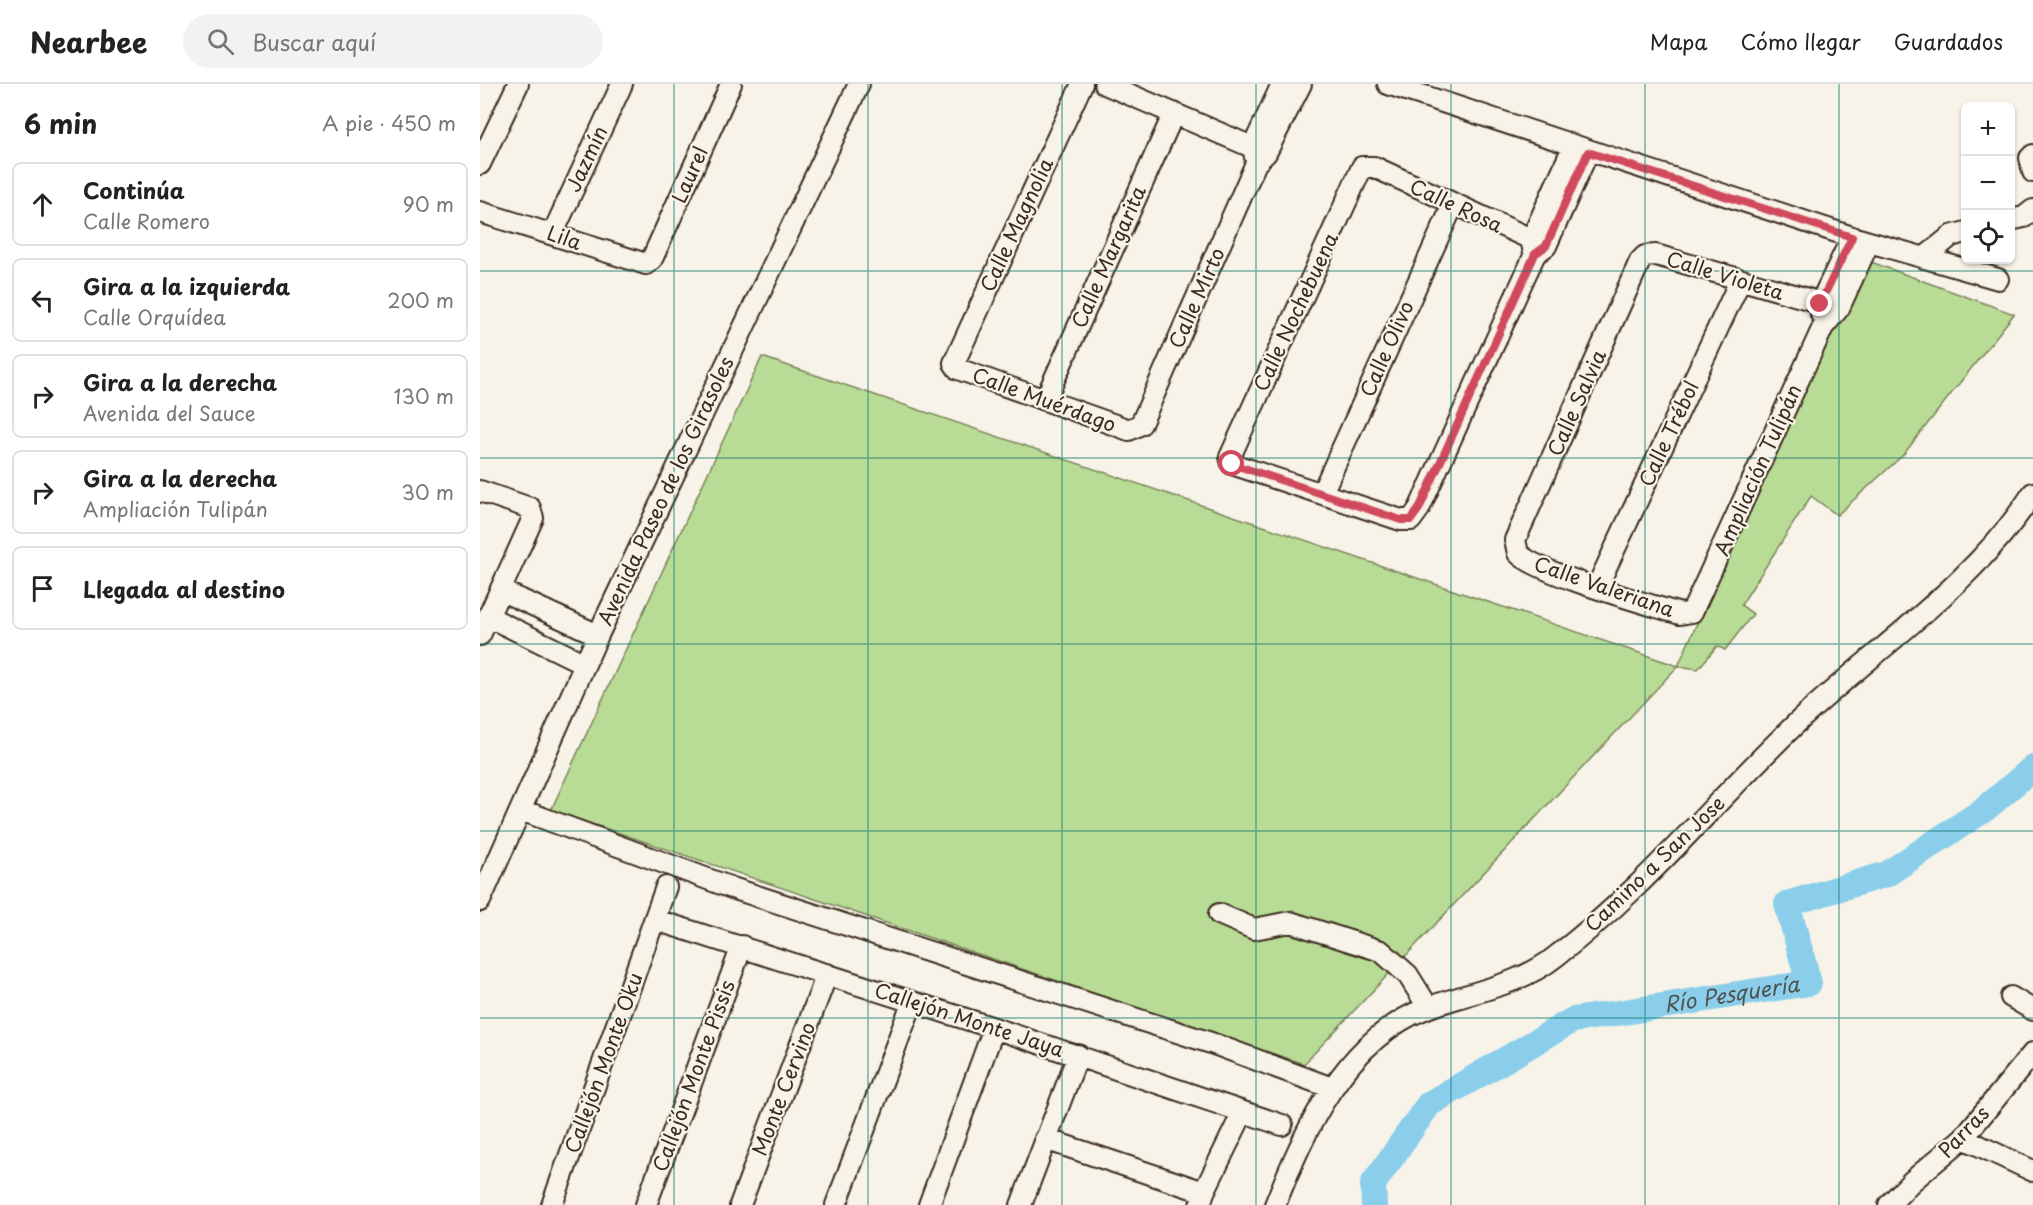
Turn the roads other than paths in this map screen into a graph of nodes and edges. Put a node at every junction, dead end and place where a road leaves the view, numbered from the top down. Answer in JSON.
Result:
{"nodes":[{"id":1,"x":518,"y":84,"type":"edge"},
{"id":2,"x":622,"y":84,"type":"edge"},
{"id":3,"x":731,"y":84,"type":"edge"},
{"id":4,"x":859,"y":84,"type":"edge"},
{"id":5,"x":1082,"y":84,"type":"edge"},
{"id":6,"x":1105,"y":84,"type":"edge"},
{"id":7,"x":1282,"y":84,"type":"edge"},
{"id":8,"x":1301,"y":84,"type":"edge"},
{"id":9,"x":1388,"y":84,"type":"edge"},
{"id":10,"x":1174,"y":113,"type":"junction"},
{"id":11,"x":1581,"y":149,"type":"junction"},
{"id":12,"x":1259,"y":154,"type":"junction"},
{"id":13,"x":2033,"y":155,"type":"edge"},
{"id":14,"x":480,"y":164,"type":"edge"},
{"id":15,"x":1366,"y":166,"type":"joint"},
{"id":16,"x":2033,"y":172,"type":"edge"},
{"id":17,"x":1453,"y":205,"type":"junction"},
{"id":18,"x":2033,"y":210,"type":"edge"},
{"id":19,"x":480,"y":212,"type":"edge"},
{"id":20,"x":2015,"y":219,"type":"edge"},
{"id":21,"x":553,"y":233,"type":"junction"},
{"id":22,"x":1961,"y":233,"type":"edge"},
{"id":23,"x":1860,"y":240,"type":"junction"},
{"id":24,"x":1537,"y":247,"type":"junction"},
{"id":25,"x":1646,"y":256,"type":"joint"},
{"id":26,"x":1924,"y":258,"type":"junction"},
{"id":27,"x":646,"y":264,"type":"joint"},
{"id":28,"x":1998,"y":279,"type":"dead end"},
{"id":29,"x":1740,"y":280,"type":"junction"},
{"id":30,"x":1830,"y":306,"type":"junction"},
{"id":31,"x":955,"y":367,"type":"joint"},
{"id":32,"x":1045,"y":400,"type":"junction"},
{"id":33,"x":1133,"y":429,"type":"joint"},
{"id":34,"x":480,"y":491,"type":"edge"},
{"id":35,"x":1322,"y":493,"type":"junction"},
{"id":36,"x":2033,"y":493,"type":"edge"},
{"id":37,"x":1518,"y":553,"type":"joint"},
{"id":38,"x":1597,"y":587,"type":"junction"},
{"id":39,"x":502,"y":591,"type":"junction"},
{"id":40,"x":1692,"y":612,"type":"joint"},
{"id":41,"x":484,"y":626,"type":"edge"},
{"id":42,"x":598,"y":635,"type":"junction"},
{"id":43,"x":585,"y":664,"type":"junction"},
{"id":44,"x":521,"y":810,"type":"junction"},
{"id":45,"x":666,"y":887,"type":"dead end"},
{"id":46,"x":480,"y":901,"type":"edge"},
{"id":47,"x":1219,"y":914,"type":"dead end"},
{"id":48,"x":656,"y":920,"type":"junction"},
{"id":49,"x":742,"y":946,"type":"junction"},
{"id":50,"x":827,"y":974,"type":"junction"},
{"id":51,"x":2011,"y":997,"type":"dead end"},
{"id":52,"x":912,"y":1003,"type":"junction"},
{"id":53,"x":1428,"y":1007,"type":"junction"},
{"id":54,"x":2033,"y":1010,"type":"edge"},
{"id":55,"x":994,"y":1028,"type":"junction"},
{"id":56,"x":2033,"y":1053,"type":"edge"},
{"id":57,"x":1078,"y":1055,"type":"junction"},
{"id":58,"x":1332,"y":1088,"type":"junction"},
{"id":59,"x":1243,"y":1112,"type":"junction"},
{"id":60,"x":1282,"y":1125,"type":"dead end"},
{"id":61,"x":1963,"y":1138,"type":"junction"},
{"id":62,"x":1045,"y":1139,"type":"junction"},
{"id":63,"x":2033,"y":1171,"type":"edge"},
{"id":64,"x":1202,"y":1198,"type":"edge"},
{"id":65,"x":552,"y":1205,"type":"edge"},
{"id":66,"x":646,"y":1205,"type":"edge"},
{"id":67,"x":740,"y":1205,"type":"edge"},
{"id":68,"x":836,"y":1205,"type":"edge"},
{"id":69,"x":929,"y":1205,"type":"edge"},
{"id":70,"x":1021,"y":1205,"type":"edge"},
{"id":71,"x":1275,"y":1205,"type":"edge"},
{"id":72,"x":1889,"y":1205,"type":"edge"}],
"edges":[{"from":1,"to":14,"type":"street"},
{"from":2,"to":21,"type":"street","name":"Jazmín"},
{"from":3,"to":27,"type":"street","name":"Laurel"},
{"from":4,"to":42,"type":"street","name":"Avenida Paseo de los Girasoles"},
{"from":5,"to":31,"type":"street","name":"Calle Magnolia"},
{"from":6,"to":10,"type":"street"},
{"from":7,"to":12,"type":"street","name":"Calle Mirto"},
{"from":8,"to":12,"type":"street","name":"Calle Mirto"},
{"from":9,"to":11,"type":"street"},
{"from":10,"to":12,"type":"street"},
{"from":10,"to":32,"type":"street","name":"Calle Margarita"},
{"from":11,"to":23,"type":"street"},
{"from":11,"to":24,"type":"street"},
{"from":12,"to":33,"type":"street","name":"Calle Mirto"},
{"from":13,"to":16,"type":"street"},
{"from":15,"to":17,"type":"street","name":"Calle Rosa"},
{"from":15,"to":35,"type":"street","name":"Calle Nochebuena"},
{"from":17,"to":24,"type":"street","name":"Calle Rosa"},
{"from":17,"to":35,"type":"street","name":"Calle Olivo"},
{"from":18,"to":20,"type":"street"},
{"from":19,"to":21,"type":"street","name":"Lila"},
{"from":21,"to":27,"type":"street","name":"Lila"},
{"from":22,"to":26,"type":"street"},
{"from":23,"to":26,"type":"street"},
{"from":23,"to":30,"type":"street"},
{"from":24,"to":35,"type":"street"},
{"from":25,"to":29,"type":"street","name":"Calle Violeta"},
{"from":25,"to":37,"type":"street","name":"Calle Salvia"},
{"from":26,"to":28,"type":"street"},
{"from":29,"to":30,"type":"street","name":"Calle Violeta"},
{"from":29,"to":38,"type":"street","name":"Calle Trébol"},
{"from":30,"to":40,"type":"street","name":"Ampliación Tulipán"},
{"from":31,"to":32,"type":"street","name":"Calle Muérdago"},
{"from":32,"to":33,"type":"street","name":"Calle Muérdago"},
{"from":34,"to":39,"type":"street"},
{"from":36,"to":53,"type":"street","name":"Camino a San Jose"},
{"from":37,"to":38,"type":"street","name":"Calle Valeriana"},
{"from":38,"to":40,"type":"street","name":"Calle Valeriana"},
{"from":39,"to":41,"type":"street"},
{"from":39,"to":42,"type":"street"},
{"from":41,"to":43,"type":"street"},
{"from":42,"to":43,"type":"street","name":"Avenida Paseo de los Girasoles"},
{"from":43,"to":44,"type":"street","name":"Avenida Paseo de los Girasoles"},
{"from":44,"to":46,"type":"street","name":"Avenida Paseo de los Girasoles"},
{"from":44,"to":58,"type":"street"},
{"from":45,"to":48,"type":"street","name":"Callejón Monte Oku"},
{"from":47,"to":53,"type":"street"},
{"from":48,"to":49,"type":"street","name":"Callejón Monte Jaya"},
{"from":48,"to":65,"type":"street","name":"Callejón Monte Oku"},
{"from":49,"to":50,"type":"street","name":"Callejón Monte Jaya"},
{"from":49,"to":66,"type":"street","name":"Callejón Monte Pissis"},
{"from":50,"to":52,"type":"street","name":"Callejón Monte Jaya"},
{"from":50,"to":67,"type":"street","name":"Monte Cervino"},
{"from":51,"to":54,"type":"street"},
{"from":52,"to":55,"type":"street","name":"Callejón Monte Jaya"},
{"from":52,"to":68,"type":"street"},
{"from":53,"to":58,"type":"street","name":"Camino a San Jose"},
{"from":55,"to":57,"type":"street","name":"Callejón Monte Jaya"},
{"from":55,"to":69,"type":"street"},
{"from":56,"to":61,"type":"street","name":"Parras"},
{"from":57,"to":59,"type":"street","name":"Callejón Monte Jaya"},
{"from":57,"to":62,"type":"street"},
{"from":58,"to":71,"type":"street","name":"Camino a San Jose"},
{"from":59,"to":60,"type":"street","name":"Callejón Monte Jaya"},
{"from":59,"to":64,"type":"street"},
{"from":61,"to":63,"type":"street"},
{"from":61,"to":72,"type":"street","name":"Parras"},
{"from":62,"to":64,"type":"street"},
{"from":62,"to":70,"type":"street"}]}
